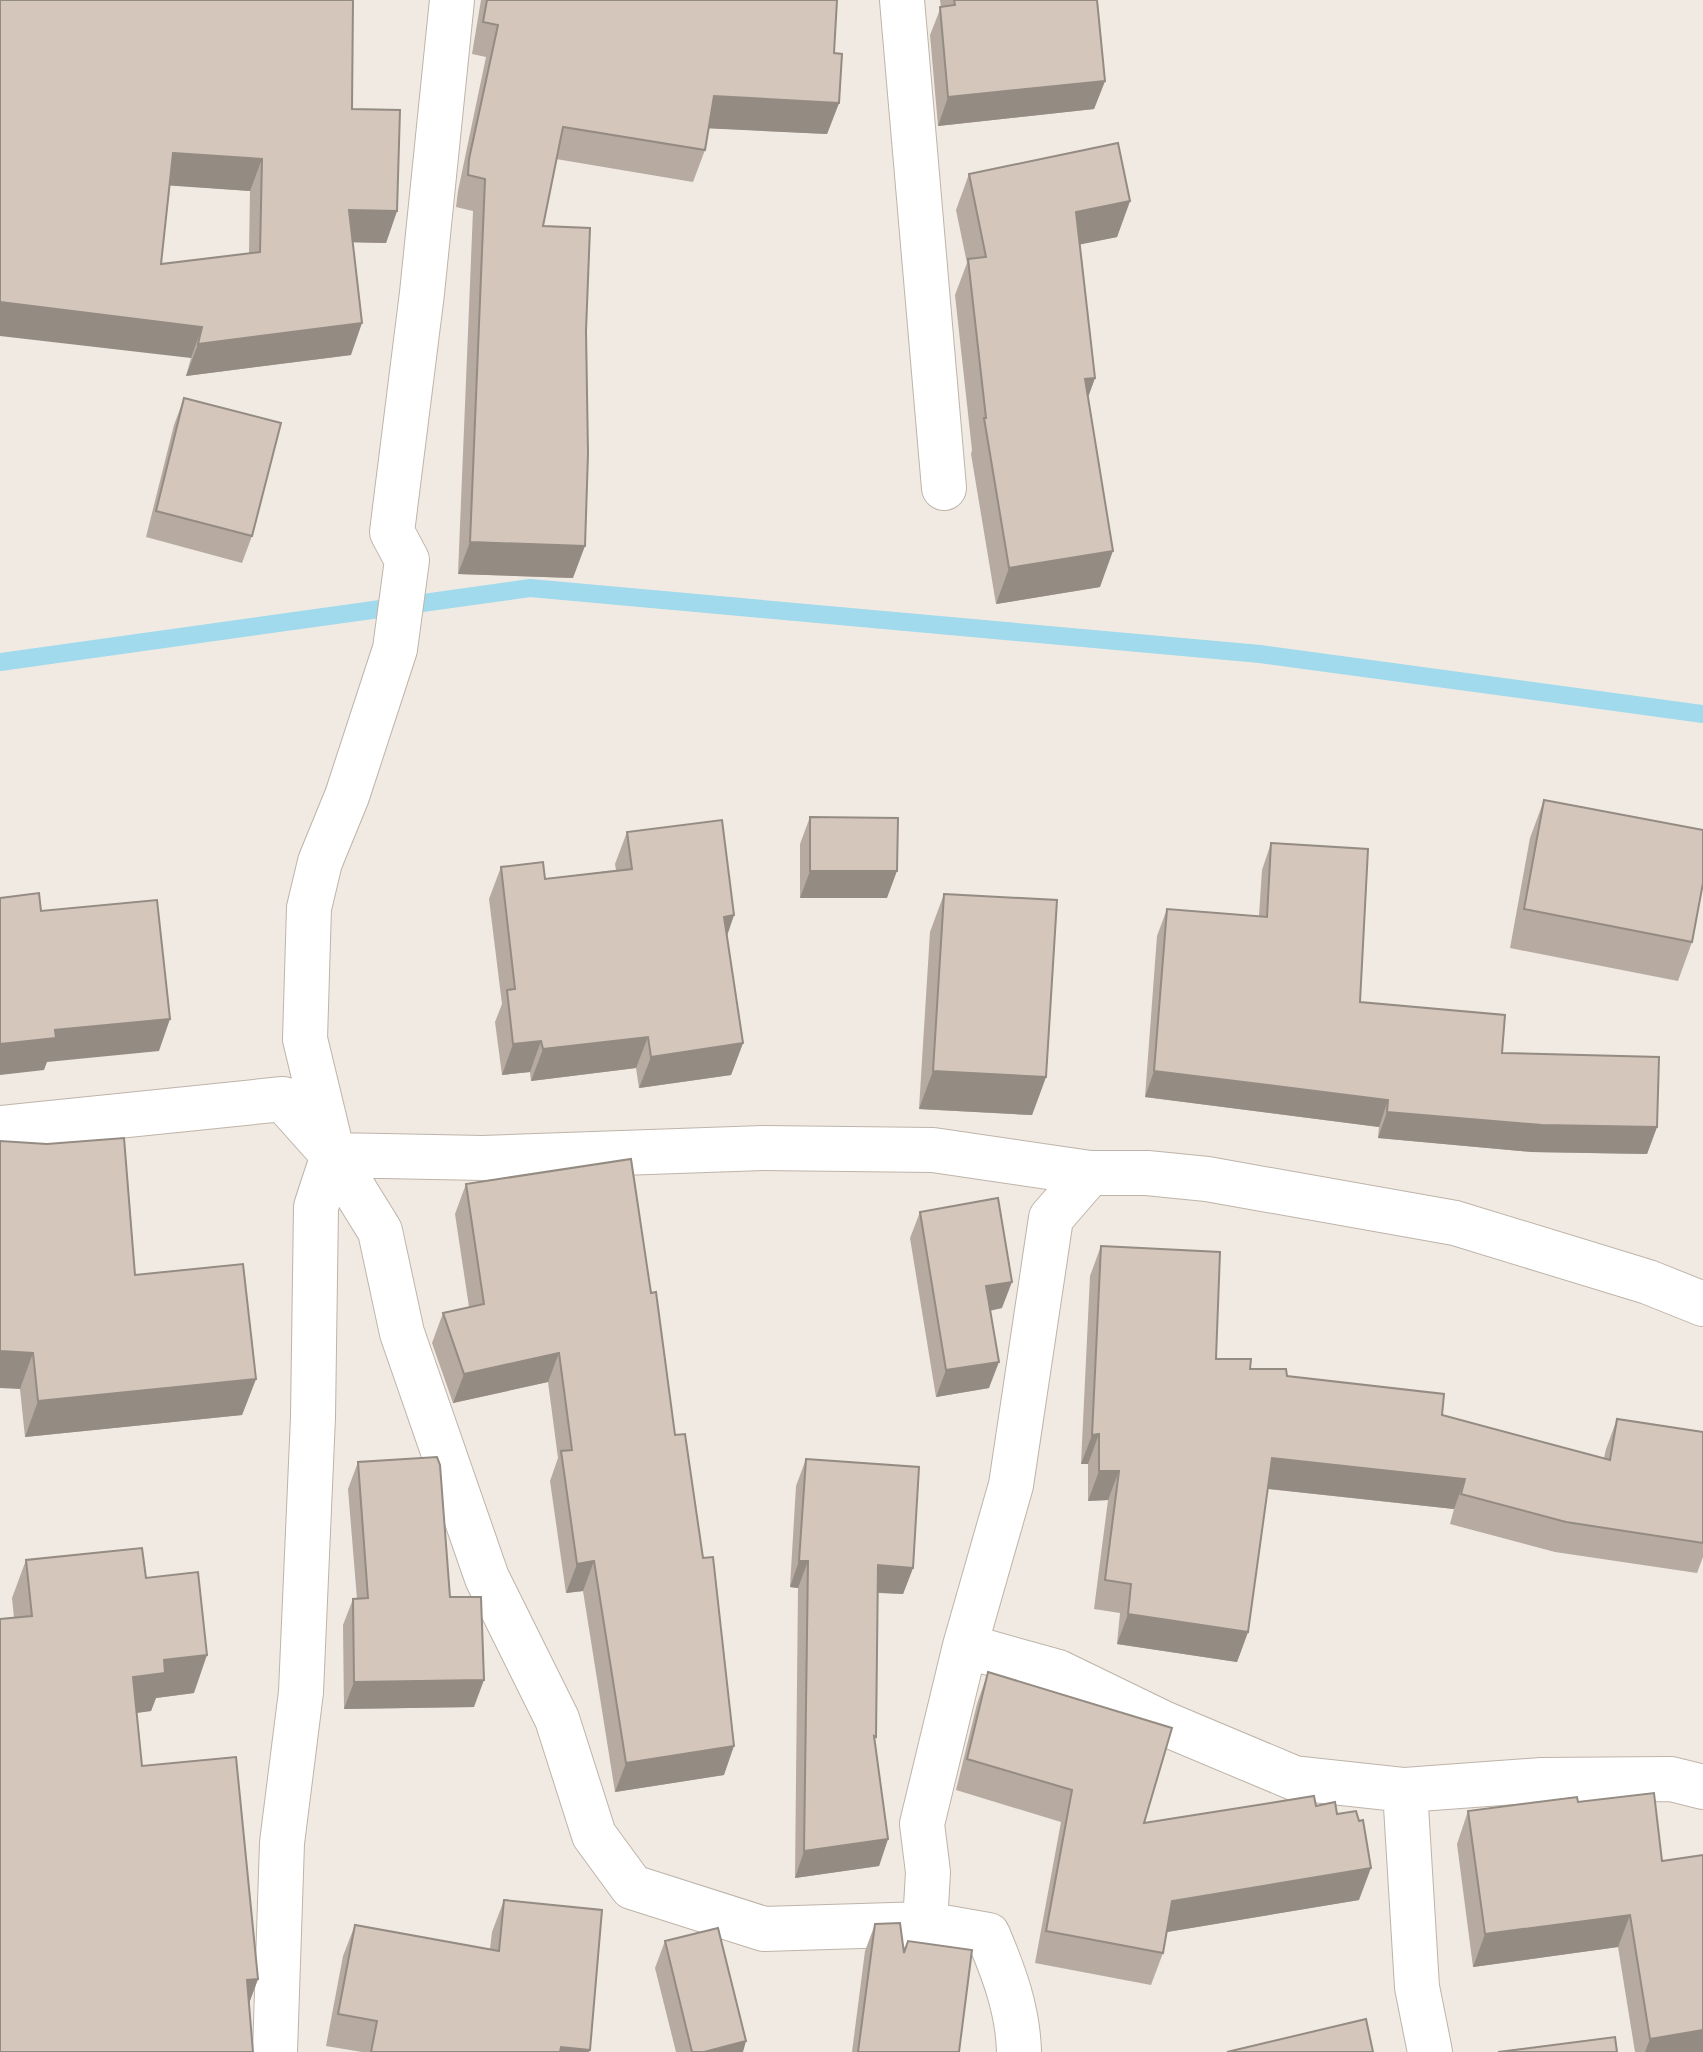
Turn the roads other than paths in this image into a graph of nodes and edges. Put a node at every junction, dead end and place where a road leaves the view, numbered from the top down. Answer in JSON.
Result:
{"nodes":[{"id":1,"x":452,"y":0,"type":"edge"},
{"id":2,"x":902,"y":0,"type":"edge"},
{"id":3,"x":944,"y":488,"type":"dead end"},
{"id":4,"x":0,"y":1128,"type":"edge"},
{"id":5,"x":333,"y":1155,"type":"junction"},
{"id":6,"x":1090,"y":1173,"type":"junction"},
{"id":7,"x":1703,"y":1304,"type":"edge"},
{"id":8,"x":965,"y":1646,"type":"junction"},
{"id":9,"x":1703,"y":1787,"type":"edge"},
{"id":10,"x":1405,"y":1790,"type":"junction"},
{"id":11,"x":925,"y":1924,"type":"junction"},
{"id":12,"x":275,"y":2052,"type":"edge"},
{"id":13,"x":1019,"y":2052,"type":"edge"},
{"id":14,"x":1430,"y":2052,"type":"edge"}],
"edges":[{"from":1,"to":5,"type":"street"},
{"from":2,"to":3,"type":"street"},
{"from":4,"to":5,"type":"street"},
{"from":5,"to":6,"type":"street"},
{"from":5,"to":11,"type":"street"},
{"from":5,"to":12,"type":"street"},
{"from":6,"to":7,"type":"street"},
{"from":6,"to":8,"type":"street"},
{"from":8,"to":10,"type":"street"},
{"from":8,"to":11,"type":"street"},
{"from":9,"to":10,"type":"street"},
{"from":10,"to":14,"type":"street"},
{"from":11,"to":13,"type":"street"}]}
